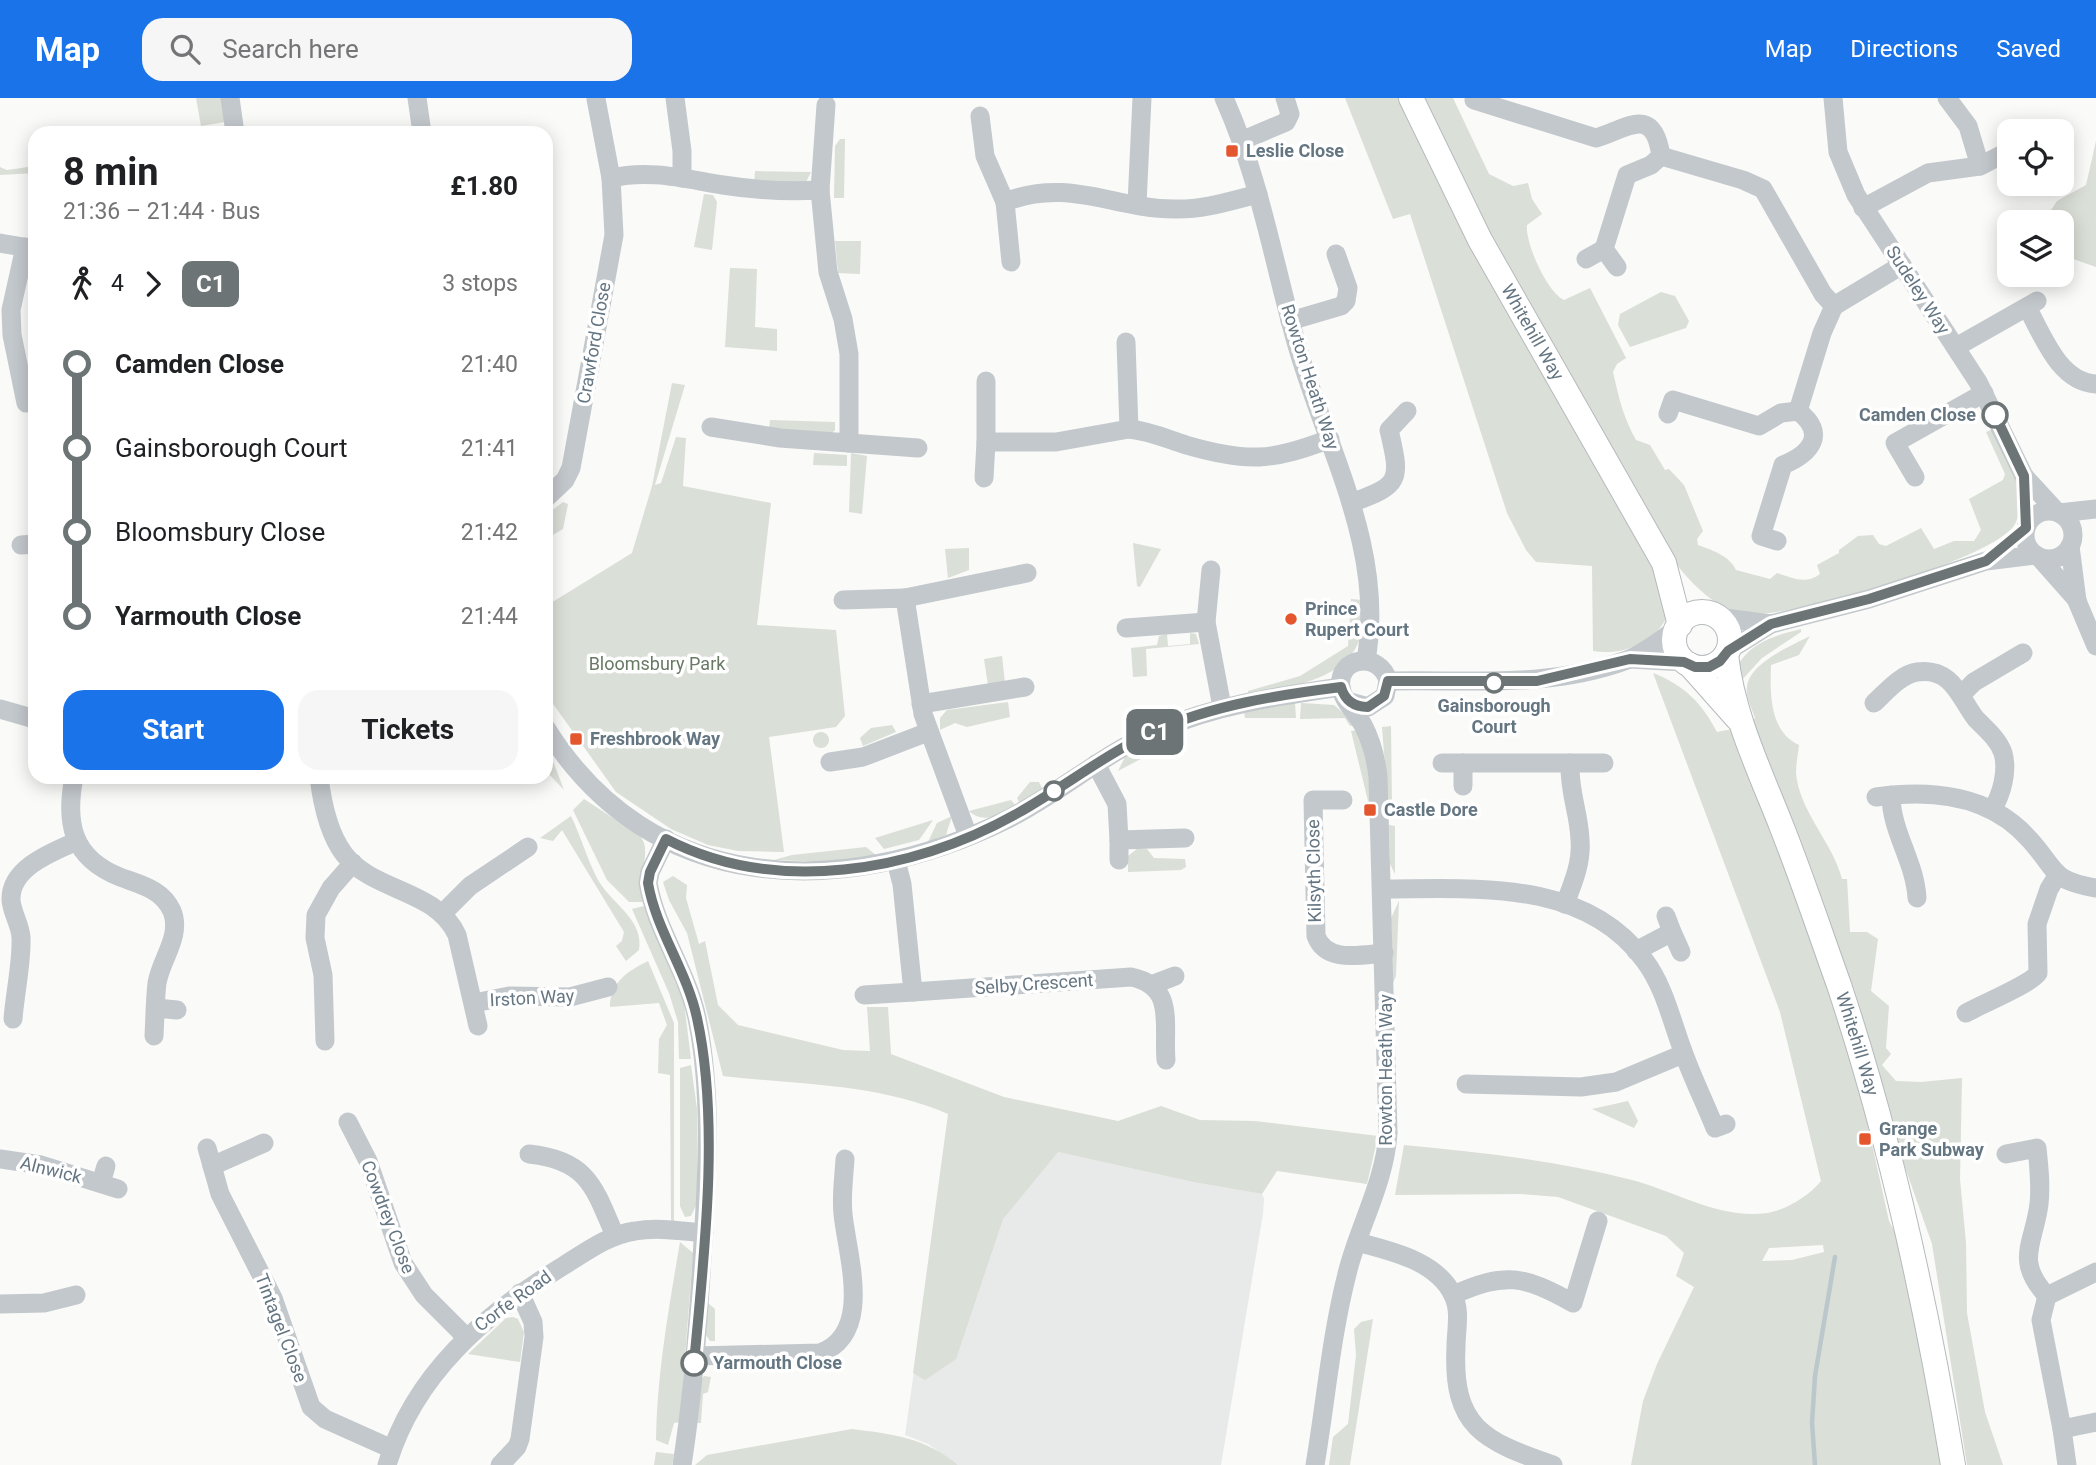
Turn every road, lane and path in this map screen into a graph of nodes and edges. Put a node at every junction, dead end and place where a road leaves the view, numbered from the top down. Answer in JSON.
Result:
{"nodes":[{"id":1,"x":230,"y":98,"type":"edge"},
{"id":2,"x":417,"y":98,"type":"edge"},
{"id":3,"x":675,"y":98,"type":"edge"},
{"id":4,"x":1224,"y":98,"type":"edge"},
{"id":5,"x":1285,"y":98,"type":"edge"},
{"id":6,"x":1411,"y":98,"type":"edge"},
{"id":7,"x":1833,"y":98,"type":"edge"},
{"id":8,"x":1947,"y":98,"type":"edge"},
{"id":9,"x":596,"y":99,"type":"edge"},
{"id":10,"x":1137,"y":102,"type":"edge"},
{"id":11,"x":826,"y":105,"type":"dead end"},
{"id":12,"x":1481,"y":108,"type":"dead end"},
{"id":13,"x":980,"y":116,"type":"dead end"},
{"id":14,"x":235,"y":126,"type":"edge"},
{"id":15,"x":421,"y":126,"type":"edge"},
{"id":16,"x":1241,"y":141,"type":"junction"},
{"id":17,"x":1661,"y":156,"type":"junction"},
{"id":18,"x":1997,"y":157,"type":"edge"},
{"id":19,"x":1980,"y":166,"type":"junction"},
{"id":20,"x":611,"y":178,"type":"junction"},
{"id":21,"x":682,"y":178,"type":"junction"},
{"id":22,"x":820,"y":190,"type":"junction"},
{"id":23,"x":1258,"y":194,"type":"junction"},
{"id":24,"x":1005,"y":202,"type":"junction"},
{"id":25,"x":1138,"y":204,"type":"junction"},
{"id":26,"x":1863,"y":208,"type":"junction"},
{"id":27,"x":0,"y":243,"type":"edge"},
{"id":28,"x":28,"y":248,"type":"edge"},
{"id":29,"x":1604,"y":249,"type":"junction"},
{"id":30,"x":1336,"y":254,"type":"dead end"},
{"id":31,"x":28,"y":255,"type":"edge"},
{"id":32,"x":1586,"y":258,"type":"dead end"},
{"id":33,"x":1011,"y":261,"type":"dead end"},
{"id":34,"x":1902,"y":265,"type":"junction"},
{"id":35,"x":1617,"y":267,"type":"dead end"},
{"id":36,"x":1835,"y":306,"type":"junction"},
{"id":37,"x":1290,"y":321,"type":"junction"},
{"id":38,"x":1126,"y":342,"type":"dead end"},
{"id":39,"x":1956,"y":348,"type":"junction"},
{"id":40,"x":28,"y":374,"type":"edge"},
{"id":41,"x":986,"y":381,"type":"dead end"},
{"id":42,"x":2096,"y":384,"type":"edge"},
{"id":43,"x":1984,"y":393,"type":"junction"},
{"id":44,"x":26,"y":403,"type":"dead end"},
{"id":45,"x":1667,"y":403,"type":"dead end"},
{"id":46,"x":1407,"y":411,"type":"dead end"},
{"id":47,"x":1798,"y":411,"type":"junction"},
{"id":48,"x":711,"y":426,"type":"dead end"},
{"id":49,"x":1129,"y":429,"type":"junction"},
{"id":50,"x":1330,"y":439,"type":"junction"},
{"id":51,"x":986,"y":442,"type":"junction"},
{"id":52,"x":849,"y":443,"type":"junction"},
{"id":53,"x":918,"y":449,"type":"dead end"},
{"id":54,"x":2024,"y":476,"type":"junction"},
{"id":55,"x":1915,"y":477,"type":"dead end"},
{"id":56,"x":984,"y":478,"type":"dead end"},
{"id":57,"x":553,"y":491,"type":"edge"},
{"id":58,"x":1351,"y":503,"type":"junction"},
{"id":59,"x":2096,"y":509,"type":"edge"},
{"id":60,"x":2058,"y":512,"type":"junction"},
{"id":61,"x":2096,"y":518,"type":"edge"},
{"id":62,"x":2027,"y":526,"type":"junction"},
{"id":63,"x":1762,"y":537,"type":"dead end"},
{"id":64,"x":2071,"y":545,"type":"junction"},
{"id":65,"x":2038,"y":556,"type":"junction"},
{"id":66,"x":1986,"y":561,"type":"junction"},
{"id":67,"x":1664,"y":563,"type":"junction"},
{"id":68,"x":1211,"y":570,"type":"dead end"},
{"id":69,"x":1027,"y":573,"type":"dead end"},
{"id":70,"x":905,"y":598,"type":"junction"},
{"id":71,"x":843,"y":600,"type":"dead end"},
{"id":72,"x":2077,"y":601,"type":"junction"},
{"id":73,"x":1715,"y":616,"type":"junction"},
{"id":74,"x":1206,"y":622,"type":"junction"},
{"id":75,"x":1771,"y":624,"type":"junction"},
{"id":76,"x":1678,"y":627,"type":"junction"},
{"id":77,"x":1126,"y":628,"type":"dead end"},
{"id":78,"x":2096,"y":646,"type":"edge"},
{"id":79,"x":1727,"y":653,"type":"junction"},
{"id":80,"x":2023,"y":653,"type":"dead end"},
{"id":81,"x":1630,"y":659,"type":"junction"},
{"id":82,"x":1366,"y":660,"type":"junction"},
{"id":83,"x":1687,"y":664,"type":"junction"},
{"id":84,"x":1025,"y":687,"type":"dead end"},
{"id":85,"x":1385,"y":690,"type":"junction"},
{"id":86,"x":1963,"y":693,"type":"junction"},
{"id":87,"x":1345,"y":695,"type":"junction"},
{"id":88,"x":921,"y":704,"type":"junction"},
{"id":89,"x":1874,"y":704,"type":"dead end"},
{"id":90,"x":1222,"y":707,"type":"junction"},
{"id":91,"x":0,"y":709,"type":"edge"},
{"id":92,"x":28,"y":717,"type":"edge"},
{"id":93,"x":1737,"y":718,"type":"junction"},
{"id":94,"x":928,"y":733,"type":"junction"},
{"id":95,"x":553,"y":740,"type":"edge"},
{"id":96,"x":1374,"y":751,"type":"junction"},
{"id":97,"x":830,"y":762,"type":"dead end"},
{"id":98,"x":1442,"y":763,"type":"dead end"},
{"id":99,"x":1463,"y":763,"type":"junction"},
{"id":100,"x":1570,"y":763,"type":"junction"},
{"id":101,"x":1604,"y":763,"type":"dead end"},
{"id":102,"x":1096,"y":764,"type":"junction"},
{"id":103,"x":74,"y":784,"type":"edge"},
{"id":104,"x":321,"y":784,"type":"edge"},
{"id":105,"x":1463,"y":786,"type":"dead end"},
{"id":106,"x":1343,"y":800,"type":"dead end"},
{"id":107,"x":1992,"y":810,"type":"junction"},
{"id":108,"x":968,"y":836,"type":"junction"},
{"id":109,"x":1185,"y":838,"type":"dead end"},
{"id":110,"x":666,"y":839,"type":"junction"},
{"id":111,"x":1119,"y":840,"type":"junction"},
{"id":112,"x":77,"y":841,"type":"junction"},
{"id":113,"x":528,"y":847,"type":"dead end"},
{"id":114,"x":1119,"y":860,"type":"dead end"},
{"id":115,"x":896,"y":861,"type":"junction"},
{"id":116,"x":353,"y":863,"type":"junction"},
{"id":117,"x":2057,"y":876,"type":"junction"},
{"id":118,"x":2096,"y":888,"type":"edge"},
{"id":119,"x":1383,"y":889,"type":"junction"},
{"id":120,"x":1917,"y":898,"type":"dead end"},
{"id":121,"x":1565,"y":904,"type":"junction"},
{"id":122,"x":443,"y":913,"type":"junction"},
{"id":123,"x":1636,"y":951,"type":"junction"},
{"id":124,"x":1681,"y":952,"type":"dead end"},
{"id":125,"x":1384,"y":953,"type":"junction"},
{"id":126,"x":1175,"y":976,"type":"dead end"},
{"id":127,"x":1154,"y":984,"type":"junction"},
{"id":128,"x":913,"y":992,"type":"junction"},
{"id":129,"x":864,"y":995,"type":"dead end"},
{"id":130,"x":474,"y":1003,"type":"junction"},
{"id":131,"x":156,"y":1007,"type":"junction"},
{"id":132,"x":177,"y":1010,"type":"dead end"},
{"id":133,"x":1966,"y":1013,"type":"dead end"},
{"id":134,"x":593,"y":1014,"type":"dead end"},
{"id":135,"x":13,"y":1018,"type":"dead end"},
{"id":136,"x":478,"y":1026,"type":"dead end"},
{"id":137,"x":154,"y":1036,"type":"dead end"},
{"id":138,"x":326,"y":1041,"type":"dead end"},
{"id":139,"x":1683,"y":1054,"type":"junction"},
{"id":140,"x":1166,"y":1060,"type":"dead end"},
{"id":141,"x":1466,"y":1084,"type":"dead end"},
{"id":142,"x":348,"y":1122,"type":"dead end"},
{"id":143,"x":1726,"y":1124,"type":"dead end"},
{"id":144,"x":264,"y":1143,"type":"dead end"},
{"id":145,"x":2006,"y":1154,"type":"dead end"},
{"id":146,"x":0,"y":1159,"type":"edge"},
{"id":147,"x":845,"y":1159,"type":"dead end"},
{"id":148,"x":539,"y":1161,"type":"dead end"},
{"id":149,"x":108,"y":1180,"type":"dead end"},
{"id":150,"x":1598,"y":1220,"type":"dead end"},
{"id":151,"x":704,"y":1233,"type":"junction"},
{"id":152,"x":615,"y":1236,"type":"junction"},
{"id":153,"x":1357,"y":1242,"type":"junction"},
{"id":154,"x":2096,"y":1272,"type":"edge"},
{"id":155,"x":520,"y":1293,"type":"junction"},
{"id":156,"x":76,"y":1295,"type":"dead end"},
{"id":157,"x":1453,"y":1295,"type":"junction"},
{"id":158,"x":2048,"y":1296,"type":"junction"},
{"id":159,"x":0,"y":1304,"type":"edge"},
{"id":160,"x":466,"y":1336,"type":"junction"},
{"id":161,"x":695,"y":1356,"type":"junction"},
{"id":162,"x":2096,"y":1422,"type":"edge"},
{"id":163,"x":2062,"y":1429,"type":"junction"},
{"id":164,"x":389,"y":1457,"type":"edge"},
{"id":165,"x":1541,"y":1463,"type":"edge"},
{"id":166,"x":500,"y":1465,"type":"edge"},
{"id":167,"x":682,"y":1465,"type":"edge"},
{"id":168,"x":1315,"y":1465,"type":"edge"},
{"id":169,"x":1953,"y":1465,"type":"edge"},
{"id":170,"x":2067,"y":1465,"type":"edge"}],
"edges":[{"from":1,"to":14,"type":"street"},
{"from":2,"to":15,"type":"street"},
{"from":3,"to":21,"type":"street"},
{"from":4,"to":16,"type":"street","name":"Rowton Heath Way"},
{"from":5,"to":16,"type":"street"},
{"from":6,"to":67,"type":"main road","name":"Whitehill Way"},
{"from":7,"to":26,"type":"street","name":"Sudeley Way"},
{"from":8,"to":19,"type":"street"},
{"from":9,"to":20,"type":"street","name":"Crawford Close"},
{"from":10,"to":25,"type":"street"},
{"from":11,"to":22,"type":"street"},
{"from":12,"to":17,"type":"street"},
{"from":13,"to":24,"type":"street"},
{"from":16,"to":23,"type":"street","name":"Rowton Heath Way"},
{"from":17,"to":29,"type":"street"},
{"from":17,"to":36,"type":"street"},
{"from":18,"to":19,"type":"street"},
{"from":19,"to":26,"type":"street"},
{"from":20,"to":21,"type":"street"},
{"from":20,"to":57,"type":"street","name":"Crawford Close"},
{"from":21,"to":22,"type":"street"},
{"from":22,"to":52,"type":"street"},
{"from":23,"to":25,"type":"street"},
{"from":23,"to":37,"type":"street","name":"Rowton Heath Way"},
{"from":24,"to":25,"type":"street"},
{"from":24,"to":33,"type":"street"},
{"from":26,"to":34,"type":"street","name":"Sudeley Way"},
{"from":27,"to":28,"type":"street"},
{"from":29,"to":32,"type":"street"},
{"from":29,"to":35,"type":"street"},
{"from":30,"to":37,"type":"street"},
{"from":31,"to":40,"type":"street"},
{"from":34,"to":36,"type":"street"},
{"from":34,"to":39,"type":"street","name":"Sudeley Way"},
{"from":36,"to":47,"type":"street"},
{"from":37,"to":50,"type":"street","name":"Rowton Heath Way"},
{"from":38,"to":49,"type":"street"},
{"from":39,"to":42,"type":"street"},
{"from":39,"to":43,"type":"street","name":"Sudeley Way"},
{"from":40,"to":44,"type":"street"},
{"from":41,"to":51,"type":"street"},
{"from":43,"to":54,"type":"street","name":"Sudeley Way"},
{"from":43,"to":55,"type":"street"},
{"from":45,"to":47,"type":"street"},
{"from":46,"to":58,"type":"street"},
{"from":47,"to":63,"type":"street"},
{"from":48,"to":52,"type":"street"},
{"from":49,"to":50,"type":"street"},
{"from":49,"to":51,"type":"street"},
{"from":50,"to":58,"type":"street","name":"Rowton Heath Way"},
{"from":51,"to":56,"type":"street"},
{"from":52,"to":53,"type":"street"},
{"from":54,"to":60,"type":"street","name":"Sudeley Way"},
{"from":54,"to":62,"type":"street","name":"Sudeley Way"},
{"from":58,"to":82,"type":"street","name":"Rowton Heath Way"},
{"from":59,"to":60,"type":"street"},
{"from":60,"to":62,"type":"street"},
{"from":60,"to":64,"type":"street"},
{"from":61,"to":64,"type":"street"},
{"from":62,"to":65,"type":"street"},
{"from":62,"to":66,"type":"street"},
{"from":64,"to":65,"type":"street"},
{"from":64,"to":72,"type":"street"},
{"from":65,"to":66,"type":"street"},
{"from":65,"to":72,"type":"street"},
{"from":66,"to":75,"type":"street"},
{"from":67,"to":73,"type":"main road","name":"Whitehill Way"},
{"from":67,"to":76,"type":"main road","name":"Whitehill Way"},
{"from":68,"to":74,"type":"street"},
{"from":69,"to":70,"type":"street"},
{"from":70,"to":71,"type":"street"},
{"from":70,"to":88,"type":"street"},
{"from":72,"to":78,"type":"street"},
{"from":73,"to":75,"type":"street"},
{"from":73,"to":76,"type":"main road"},
{"from":73,"to":79,"type":"main road"},
{"from":74,"to":77,"type":"street"},
{"from":74,"to":90,"type":"street"},
{"from":75,"to":79,"type":"street"},
{"from":76,"to":81,"type":"street"},
{"from":76,"to":83,"type":"main road"},
{"from":79,"to":83,"type":"main road"},
{"from":79,"to":93,"type":"main road","name":"Whitehill Way"},
{"from":80,"to":86,"type":"street"},
{"from":81,"to":83,"type":"street"},
{"from":81,"to":85,"type":"street"},
{"from":82,"to":85,"type":"street"},
{"from":82,"to":87,"type":"street"},
{"from":83,"to":93,"type":"main road","name":"Whitehill Way"},
{"from":84,"to":88,"type":"street"},
{"from":85,"to":87,"type":"street"},
{"from":85,"to":96,"type":"street","name":"Rowton Heath Way"},
{"from":86,"to":89,"type":"street"},
{"from":86,"to":107,"type":"street"},
{"from":87,"to":90,"type":"street"},
{"from":87,"to":96,"type":"street","name":"Rowton Heath Way"},
{"from":88,"to":94,"type":"street"},
{"from":90,"to":102,"type":"street"},
{"from":91,"to":92,"type":"street"},
{"from":93,"to":169,"type":"main road","name":"Whitehill Way"},
{"from":94,"to":97,"type":"street"},
{"from":94,"to":108,"type":"street"},
{"from":95,"to":110,"type":"street"},
{"from":96,"to":119,"type":"street","name":"Rowton Heath Way"},
{"from":98,"to":99,"type":"street"},
{"from":99,"to":100,"type":"street"},
{"from":99,"to":105,"type":"street"},
{"from":100,"to":101,"type":"street"},
{"from":100,"to":121,"type":"street"},
{"from":102,"to":108,"type":"street"},
{"from":102,"to":111,"type":"street"},
{"from":103,"to":112,"type":"street"},
{"from":104,"to":116,"type":"street"},
{"from":106,"to":125,"type":"street","name":"Kilsyth Close"},
{"from":107,"to":117,"type":"street"},
{"from":107,"to":120,"type":"street"},
{"from":108,"to":115,"type":"street"},
{"from":109,"to":111,"type":"street"},
{"from":110,"to":115,"type":"street"},
{"from":110,"to":151,"type":"street"},
{"from":111,"to":114,"type":"street"},
{"from":112,"to":131,"type":"street"},
{"from":112,"to":135,"type":"street"},
{"from":113,"to":122,"type":"street"},
{"from":115,"to":128,"type":"street"},
{"from":116,"to":122,"type":"street"},
{"from":116,"to":138,"type":"street"},
{"from":117,"to":118,"type":"street"},
{"from":117,"to":133,"type":"street"},
{"from":119,"to":121,"type":"street"},
{"from":119,"to":125,"type":"street","name":"Rowton Heath Way"},
{"from":121,"to":123,"type":"street"},
{"from":122,"to":130,"type":"street"},
{"from":123,"to":124,"type":"street"},
{"from":123,"to":139,"type":"street"},
{"from":125,"to":153,"type":"street","name":"Rowton Heath Way"},
{"from":126,"to":127,"type":"street"},
{"from":127,"to":128,"type":"street","name":"Selby Crescent"},
{"from":127,"to":140,"type":"street"},
{"from":128,"to":129,"type":"street","name":"Selby Crescent"},
{"from":130,"to":134,"type":"street","name":"Irston Way"},
{"from":130,"to":136,"type":"street"},
{"from":131,"to":132,"type":"street"},
{"from":131,"to":137,"type":"street"},
{"from":139,"to":141,"type":"street"},
{"from":139,"to":143,"type":"street"},
{"from":142,"to":160,"type":"street","name":"Cowdrey Close"},
{"from":144,"to":164,"type":"street","name":"Tintagel Close"},
{"from":145,"to":158,"type":"street"},
{"from":146,"to":149,"type":"street","name":"Alnwick"},
{"from":147,"to":161,"type":"street"},
{"from":148,"to":152,"type":"street"},
{"from":150,"to":157,"type":"street"},
{"from":151,"to":152,"type":"street","name":"Corfe Road"},
{"from":151,"to":161,"type":"street"},
{"from":152,"to":155,"type":"street","name":"Corfe Road"},
{"from":153,"to":157,"type":"street"},
{"from":153,"to":168,"type":"street","name":"Rowton Heath Way"},
{"from":154,"to":158,"type":"street"},
{"from":155,"to":160,"type":"street","name":"Corfe Road"},
{"from":155,"to":166,"type":"street"},
{"from":156,"to":159,"type":"street"},
{"from":157,"to":165,"type":"street"},
{"from":158,"to":163,"type":"street"},
{"from":160,"to":164,"type":"street","name":"Corfe Road"},
{"from":161,"to":167,"type":"street"},
{"from":162,"to":163,"type":"street"},
{"from":163,"to":170,"type":"street"}]}
